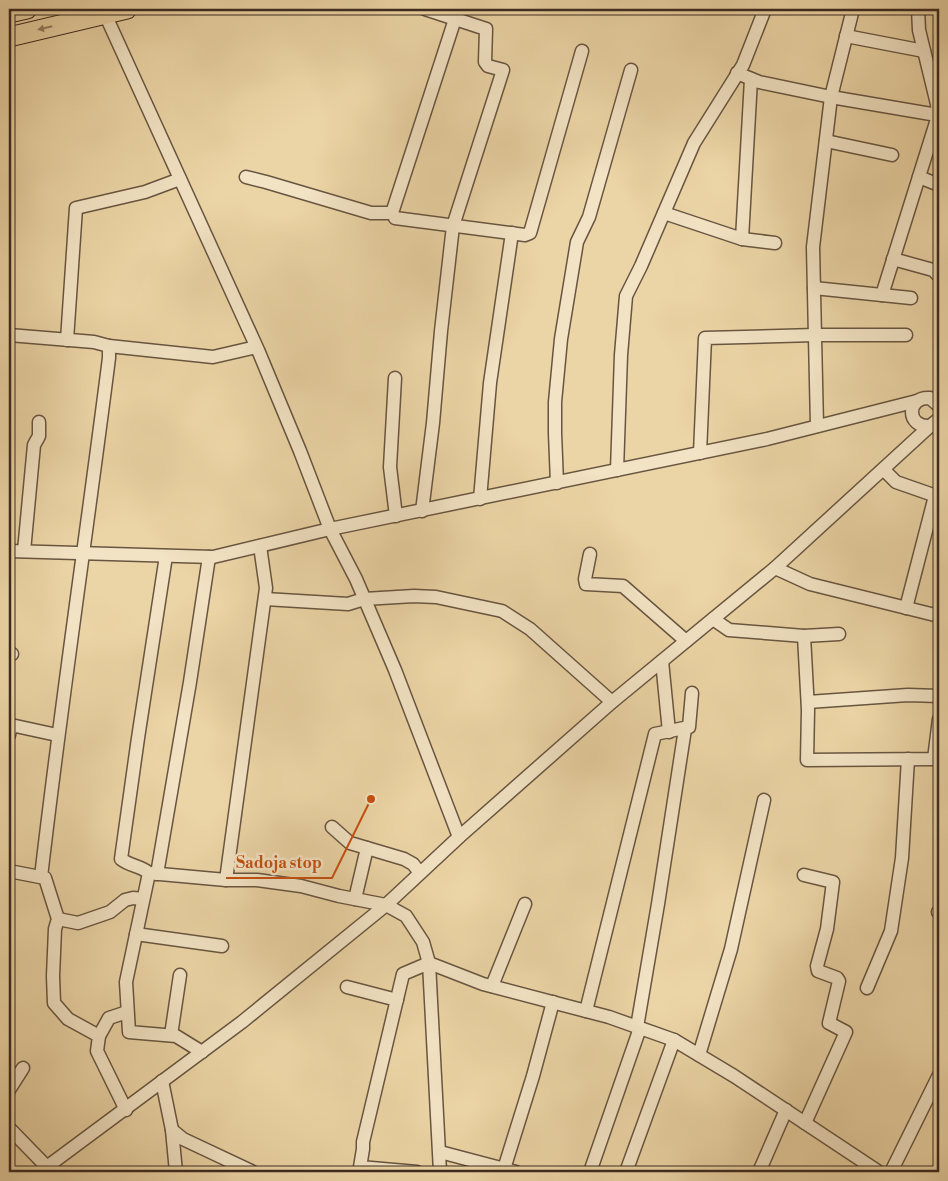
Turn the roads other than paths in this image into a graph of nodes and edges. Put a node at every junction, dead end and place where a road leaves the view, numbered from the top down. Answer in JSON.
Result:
{"nodes":[{"id":1,"x":27,"y":9,"type":"edge"},
{"id":2,"x":126,"y":9,"type":"edge"},
{"id":3,"x":425,"y":9,"type":"edge"},
{"id":4,"x":766,"y":9,"type":"edge"},
{"id":5,"x":853,"y":9,"type":"edge"},
{"id":6,"x":918,"y":9,"type":"edge"},
{"id":7,"x":9,"y":13,"type":"edge"},
{"id":8,"x":105,"y":14,"type":"junction"},
{"id":9,"x":455,"y":19,"type":"junction"},
{"id":10,"x":846,"y":36,"type":"junction"},
{"id":11,"x":9,"y":37,"type":"edge"},
{"id":12,"x":582,"y":51,"type":"dead end"},
{"id":13,"x":924,"y":51,"type":"junction"},
{"id":14,"x":631,"y":70,"type":"dead end"},
{"id":15,"x":738,"y":73,"type":"junction"},
{"id":16,"x":751,"y":79,"type":"junction"},
{"id":17,"x":831,"y":97,"type":"junction"},
{"id":18,"x":939,"y":116,"type":"edge"},
{"id":19,"x":826,"y":140,"type":"junction"},
{"id":20,"x":892,"y":155,"type":"dead end"},
{"id":21,"x":246,"y":177,"type":"dead end"},
{"id":22,"x":919,"y":177,"type":"junction"},
{"id":23,"x":180,"y":179,"type":"junction"},
{"id":24,"x":939,"y":185,"type":"edge"},
{"id":25,"x":664,"y":213,"type":"junction"},
{"id":26,"x":395,"y":218,"type":"dead end"},
{"id":27,"x":453,"y":226,"type":"junction"},
{"id":28,"x":512,"y":234,"type":"junction"},
{"id":29,"x":742,"y":239,"type":"junction"},
{"id":30,"x":775,"y":243,"type":"dead end"},
{"id":31,"x":893,"y":260,"type":"junction"},
{"id":32,"x":939,"y":276,"type":"edge"},
{"id":33,"x":814,"y":288,"type":"junction"},
{"id":34,"x":882,"y":295,"type":"junction"},
{"id":35,"x":911,"y":298,"type":"dead end"},
{"id":36,"x":9,"y":334,"type":"edge"},
{"id":37,"x":815,"y":334,"type":"junction"},
{"id":38,"x":906,"y":335,"type":"dead end"},
{"id":39,"x":68,"y":340,"type":"junction"},
{"id":40,"x":109,"y":346,"type":"junction"},
{"id":41,"x":256,"y":347,"type":"junction"},
{"id":42,"x":395,"y":378,"type":"dead end"},
{"id":43,"x":917,"y":401,"type":"junction"},
{"id":44,"x":937,"y":401,"type":"edge"},
{"id":45,"x":39,"y":422,"type":"dead end"},
{"id":46,"x":936,"y":423,"type":"edge"},
{"id":47,"x":817,"y":426,"type":"junction"},
{"id":48,"x":700,"y":453,"type":"junction"},
{"id":49,"x":618,"y":470,"type":"junction"},
{"id":50,"x":884,"y":470,"type":"junction"},
{"id":51,"x":557,"y":483,"type":"junction"},
{"id":52,"x":937,"y":497,"type":"edge"},
{"id":53,"x":480,"y":499,"type":"junction"},
{"id":54,"x":422,"y":511,"type":"junction"},
{"id":55,"x":396,"y":516,"type":"junction"},
{"id":56,"x":330,"y":529,"type":"junction"},
{"id":57,"x":260,"y":546,"type":"junction"},
{"id":58,"x":9,"y":550,"type":"edge"},
{"id":59,"x":24,"y":551,"type":"junction"},
{"id":60,"x":84,"y":553,"type":"junction"},
{"id":61,"x":590,"y":554,"type":"dead end"},
{"id":62,"x":166,"y":556,"type":"junction"},
{"id":63,"x":209,"y":557,"type":"junction"},
{"id":64,"x":775,"y":568,"type":"junction"},
{"id":65,"x":265,"y":599,"type":"junction"},
{"id":66,"x":364,"y":599,"type":"junction"},
{"id":67,"x":906,"y":608,"type":"junction"},
{"id":68,"x":939,"y":616,"type":"edge"},
{"id":69,"x":713,"y":619,"type":"junction"},
{"id":70,"x":840,"y":634,"type":"dead end"},
{"id":71,"x":804,"y":636,"type":"junction"},
{"id":72,"x":686,"y":641,"type":"junction"},
{"id":73,"x":662,"y":661,"type":"junction"},
{"id":74,"x":692,"y":693,"type":"dead end"},
{"id":75,"x":939,"y":696,"type":"edge"},
{"id":76,"x":612,"y":702,"type":"junction"},
{"id":77,"x":808,"y":702,"type":"junction"},
{"id":78,"x":939,"y":719,"type":"edge"},
{"id":79,"x":685,"y":729,"type":"junction"},
{"id":80,"x":669,"y":732,"type":"junction"},
{"id":81,"x":57,"y":735,"type":"junction"},
{"id":82,"x":9,"y":736,"type":"edge"},
{"id":83,"x":908,"y":759,"type":"junction"},
{"id":84,"x":764,"y":800,"type":"dead end"},
{"id":85,"x":332,"y":827,"type":"dead end"},
{"id":86,"x":459,"y":837,"type":"junction"},
{"id":87,"x":367,"y":848,"type":"junction"},
{"id":88,"x":9,"y":871,"type":"edge"},
{"id":89,"x":153,"y":873,"type":"junction"},
{"id":90,"x":420,"y":873,"type":"junction"},
{"id":91,"x":804,"y":875,"type":"dead end"},
{"id":92,"x":41,"y":877,"type":"junction"},
{"id":93,"x":226,"y":880,"type":"junction"},
{"id":94,"x":144,"y":899,"type":"junction"},
{"id":95,"x":355,"y":899,"type":"junction"},
{"id":96,"x":525,"y":904,"type":"dead end"},
{"id":97,"x":386,"y":905,"type":"junction"},
{"id":98,"x":58,"y":919,"type":"junction"},
{"id":99,"x":136,"y":934,"type":"junction"},
{"id":100,"x":222,"y":946,"type":"dead end"},
{"id":101,"x":429,"y":963,"type":"junction"},
{"id":102,"x":180,"y":975,"type":"dead end"},
{"id":103,"x":492,"y":986,"type":"junction"},
{"id":104,"x":347,"y":987,"type":"dead end"},
{"id":105,"x":867,"y":988,"type":"dead end"},
{"id":106,"x":397,"y":1000,"type":"junction"},
{"id":107,"x":553,"y":1002,"type":"junction"},
{"id":108,"x":586,"y":1011,"type":"junction"},
{"id":109,"x":127,"y":1012,"type":"junction"},
{"id":110,"x":639,"y":1028,"type":"junction"},
{"id":111,"x":171,"y":1035,"type":"junction"},
{"id":112,"x":98,"y":1036,"type":"junction"},
{"id":113,"x":674,"y":1040,"type":"junction"},
{"id":114,"x":202,"y":1052,"type":"junction"},
{"id":115,"x":699,"y":1055,"type":"junction"},
{"id":116,"x":23,"y":1068,"type":"dead end"},
{"id":117,"x":939,"y":1075,"type":"edge"},
{"id":118,"x":162,"y":1081,"type":"junction"},
{"id":119,"x":9,"y":1090,"type":"edge"},
{"id":120,"x":126,"y":1110,"type":"junction"},
{"id":121,"x":786,"y":1110,"type":"junction"},
{"id":122,"x":805,"y":1122,"type":"junction"},
{"id":123,"x":9,"y":1128,"type":"edge"},
{"id":124,"x":172,"y":1130,"type":"junction"},
{"id":125,"x":440,"y":1152,"type":"junction"},
{"id":126,"x":474,"y":1167,"type":"edge"},
{"id":127,"x":43,"y":1170,"type":"edge"},
{"id":128,"x":510,"y":1171,"type":"edge"},
{"id":129,"x":176,"y":1172,"type":"edge"},
{"id":130,"x":253,"y":1172,"type":"edge"},
{"id":131,"x":417,"y":1172,"type":"edge"},
{"id":132,"x":440,"y":1172,"type":"edge"},
{"id":133,"x":590,"y":1172,"type":"edge"},
{"id":134,"x":626,"y":1172,"type":"edge"},
{"id":135,"x":759,"y":1172,"type":"edge"},
{"id":136,"x":879,"y":1172,"type":"edge"},
{"id":137,"x":892,"y":1172,"type":"edge"}],
"edges":[{"from":1,"to":7,"type":"highway"},
{"from":2,"to":8,"type":"highway"},
{"from":3,"to":9,"type":"street"},
{"from":4,"to":15,"type":"street"},
{"from":5,"to":10,"type":"street"},
{"from":6,"to":13,"type":"street"},
{"from":8,"to":11,"type":"highway","one_way":true},
{"from":8,"to":23,"type":"street"},
{"from":9,"to":21,"type":"street"},
{"from":9,"to":27,"type":"street"},
{"from":10,"to":13,"type":"street"},
{"from":10,"to":17,"type":"street"},
{"from":12,"to":28,"type":"street"},
{"from":13,"to":18,"type":"street"},
{"from":14,"to":51,"type":"street"},
{"from":15,"to":16,"type":"street"},
{"from":15,"to":25,"type":"street"},
{"from":16,"to":17,"type":"street"},
{"from":16,"to":29,"type":"street"},
{"from":17,"to":18,"type":"street"},
{"from":17,"to":19,"type":"street"},
{"from":18,"to":22,"type":"street"},
{"from":19,"to":20,"type":"street"},
{"from":19,"to":33,"type":"street"},
{"from":22,"to":24,"type":"street"},
{"from":22,"to":31,"type":"street"},
{"from":23,"to":39,"type":"street"},
{"from":23,"to":41,"type":"street"},
{"from":25,"to":29,"type":"street"},
{"from":25,"to":49,"type":"street"},
{"from":26,"to":27,"type":"street"},
{"from":27,"to":28,"type":"street"},
{"from":27,"to":54,"type":"street"},
{"from":28,"to":53,"type":"street"},
{"from":29,"to":30,"type":"street"},
{"from":31,"to":32,"type":"street"},
{"from":31,"to":34,"type":"street"},
{"from":33,"to":34,"type":"street"},
{"from":33,"to":37,"type":"street"},
{"from":34,"to":35,"type":"street"},
{"from":36,"to":39,"type":"street"},
{"from":37,"to":38,"type":"street"},
{"from":37,"to":47,"type":"street"},
{"from":37,"to":48,"type":"street"},
{"from":39,"to":40,"type":"street"},
{"from":40,"to":41,"type":"street"},
{"from":40,"to":60,"type":"street"},
{"from":41,"to":56,"type":"street"},
{"from":42,"to":55,"type":"street"},
{"from":43,"to":44,"type":"street"},
{"from":43,"to":46,"type":"street"},
{"from":43,"to":47,"type":"street"},
{"from":45,"to":59,"type":"street"},
{"from":46,"to":50,"type":"street"},
{"from":47,"to":48,"type":"street"},
{"from":48,"to":49,"type":"street"},
{"from":49,"to":51,"type":"street"},
{"from":50,"to":52,"type":"street"},
{"from":50,"to":64,"type":"street"},
{"from":51,"to":53,"type":"street"},
{"from":52,"to":67,"type":"street"},
{"from":53,"to":54,"type":"street"},
{"from":54,"to":55,"type":"street"},
{"from":55,"to":56,"type":"street"},
{"from":56,"to":57,"type":"street"},
{"from":56,"to":66,"type":"street"},
{"from":57,"to":63,"type":"street"},
{"from":57,"to":65,"type":"street"},
{"from":58,"to":59,"type":"street"},
{"from":59,"to":60,"type":"street"},
{"from":60,"to":62,"type":"street"},
{"from":60,"to":81,"type":"street"},
{"from":61,"to":72,"type":"street"},
{"from":62,"to":63,"type":"street"},
{"from":62,"to":89,"type":"street"},
{"from":63,"to":89,"type":"street"},
{"from":64,"to":67,"type":"street"},
{"from":64,"to":69,"type":"street"},
{"from":65,"to":66,"type":"street"},
{"from":65,"to":93,"type":"street"},
{"from":66,"to":76,"type":"street"},
{"from":66,"to":86,"type":"street"},
{"from":67,"to":68,"type":"street"},
{"from":69,"to":71,"type":"street"},
{"from":69,"to":72,"type":"street"},
{"from":70,"to":71,"type":"street"},
{"from":71,"to":77,"type":"street"},
{"from":72,"to":73,"type":"street"},
{"from":73,"to":76,"type":"street"},
{"from":73,"to":80,"type":"street"},
{"from":74,"to":79,"type":"street"},
{"from":75,"to":77,"type":"street"},
{"from":76,"to":86,"type":"street"},
{"from":77,"to":83,"type":"street"},
{"from":78,"to":83,"type":"street"},
{"from":79,"to":80,"type":"street"},
{"from":79,"to":110,"type":"street"},
{"from":80,"to":108,"type":"street"},
{"from":81,"to":82,"type":"street"},
{"from":81,"to":92,"type":"street"},
{"from":83,"to":105,"type":"street"},
{"from":84,"to":115,"type":"street"},
{"from":85,"to":87,"type":"street"},
{"from":86,"to":90,"type":"street"},
{"from":87,"to":90,"type":"street"},
{"from":87,"to":95,"type":"street"},
{"from":88,"to":92,"type":"street"},
{"from":89,"to":93,"type":"street"},
{"from":89,"to":94,"type":"street"},
{"from":90,"to":97,"type":"street"},
{"from":91,"to":122,"type":"street"},
{"from":92,"to":98,"type":"street"},
{"from":93,"to":95,"type":"street"},
{"from":94,"to":98,"type":"street"},
{"from":94,"to":99,"type":"street"},
{"from":95,"to":97,"type":"street"},
{"from":96,"to":103,"type":"street"},
{"from":97,"to":101,"type":"street"},
{"from":97,"to":114,"type":"street"},
{"from":98,"to":112,"type":"street"},
{"from":99,"to":100,"type":"street"},
{"from":99,"to":109,"type":"street"},
{"from":101,"to":103,"type":"street"},
{"from":101,"to":106,"type":"street"},
{"from":101,"to":125,"type":"street"},
{"from":102,"to":111,"type":"street"},
{"from":103,"to":107,"type":"street"},
{"from":104,"to":106,"type":"street"},
{"from":106,"to":131,"type":"street"},
{"from":107,"to":108,"type":"street"},
{"from":107,"to":128,"type":"street"},
{"from":108,"to":110,"type":"street"},
{"from":109,"to":111,"type":"street"},
{"from":109,"to":112,"type":"street"},
{"from":110,"to":113,"type":"street"},
{"from":110,"to":133,"type":"street"},
{"from":111,"to":114,"type":"street"},
{"from":112,"to":120,"type":"street"},
{"from":113,"to":115,"type":"street"},
{"from":113,"to":134,"type":"street"},
{"from":114,"to":118,"type":"street"},
{"from":115,"to":121,"type":"street"},
{"from":116,"to":119,"type":"street"},
{"from":117,"to":137,"type":"street"},
{"from":118,"to":120,"type":"street"},
{"from":118,"to":124,"type":"street"},
{"from":120,"to":127,"type":"street"},
{"from":121,"to":122,"type":"street"},
{"from":121,"to":135,"type":"street"},
{"from":122,"to":136,"type":"street"},
{"from":123,"to":127,"type":"street"},
{"from":124,"to":129,"type":"street"},
{"from":124,"to":130,"type":"street"},
{"from":125,"to":126,"type":"street"},
{"from":125,"to":132,"type":"street"},
{"from":126,"to":128,"type":"street"}]}
